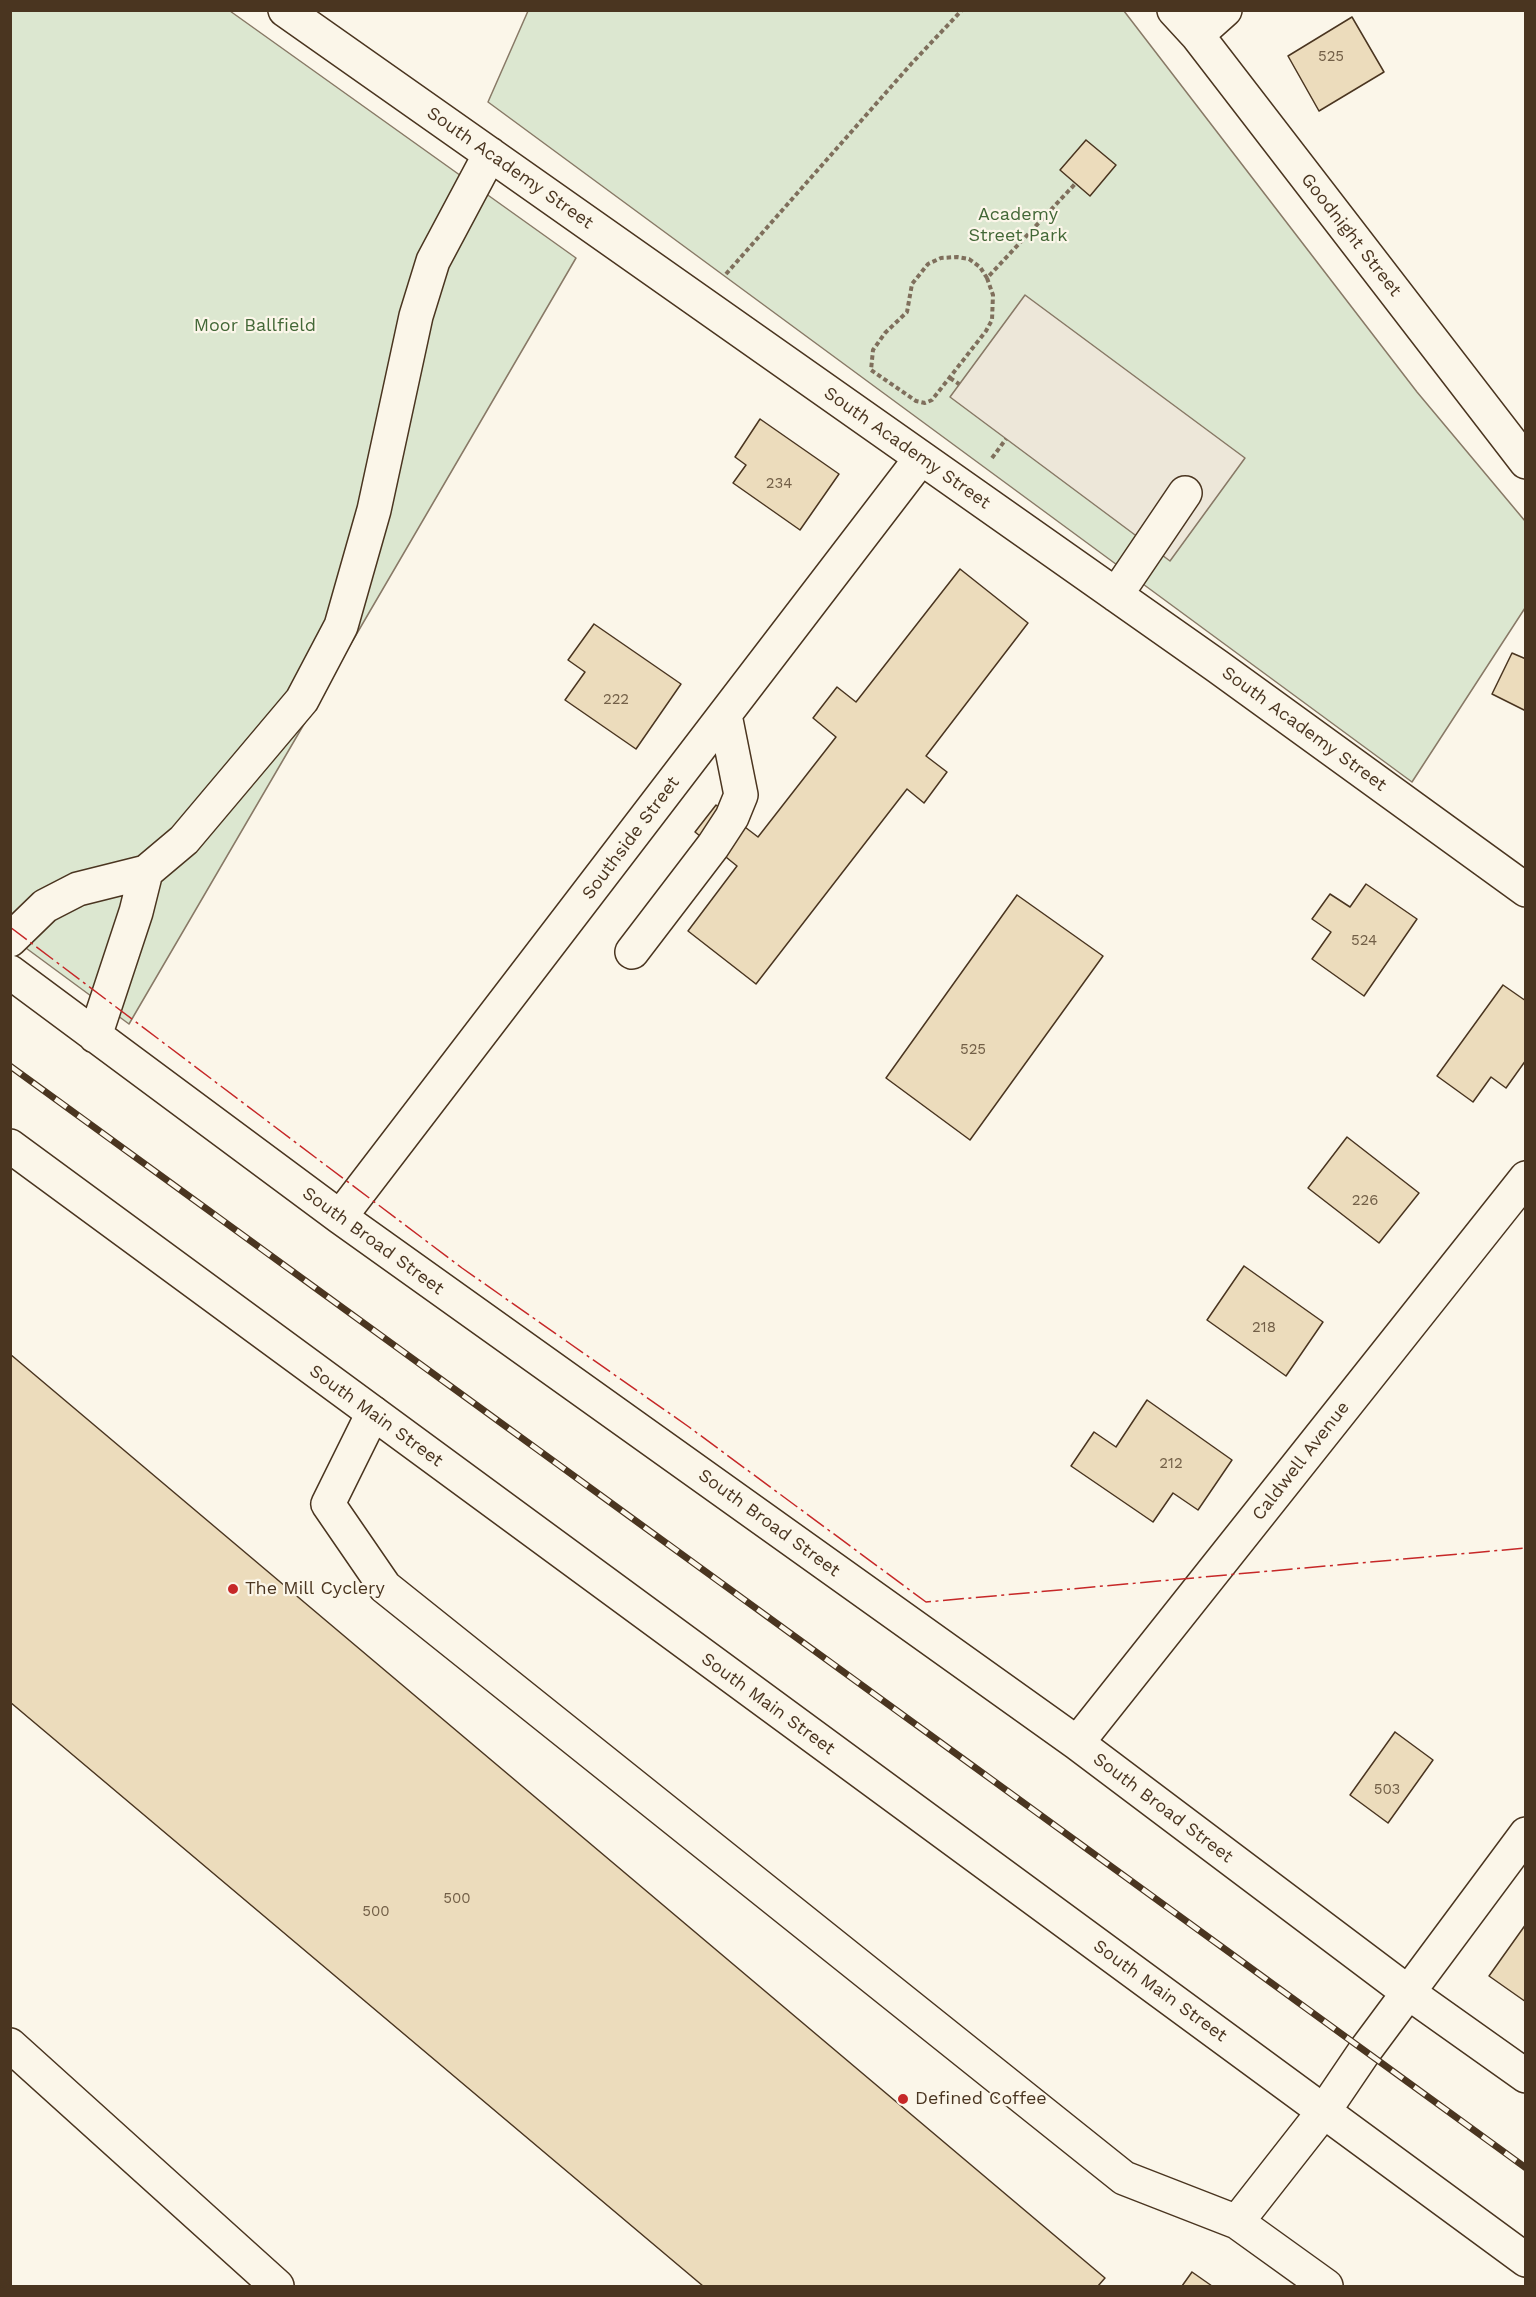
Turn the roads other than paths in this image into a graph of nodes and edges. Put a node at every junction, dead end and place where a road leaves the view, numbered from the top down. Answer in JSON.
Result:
{"nodes":[{"id":1,"x":285,"y":10,"type":"edge"},
{"id":2,"x":1174,"y":10,"type":"edge"},
{"id":3,"x":1225,"y":10,"type":"edge"},
{"id":4,"x":1197,"y":35,"type":"junction"},
{"id":5,"x":490,"y":154,"type":"junction"},
{"id":6,"x":921,"y":458,"type":"junction"},
{"id":7,"x":1526,"y":462,"type":"edge"},
{"id":8,"x":1185,"y":493,"type":"dead end"},
{"id":9,"x":1116,"y":595,"type":"junction"},
{"id":10,"x":725,"y":715,"type":"junction"},
{"id":11,"x":146,"y":872,"type":"junction"},
{"id":12,"x":1526,"y":890,"type":"edge"},
{"id":13,"x":10,"y":940,"type":"edge"},
{"id":14,"x":632,"y":952,"type":"dead end"},
{"id":15,"x":10,"y":972,"type":"edge"},
{"id":16,"x":95,"y":1036,"type":"junction"},
{"id":17,"x":10,"y":1146,"type":"edge"},
{"id":18,"x":1526,"y":1178,"type":"edge"},
{"id":19,"x":340,"y":1217,"type":"junction"},
{"id":20,"x":373,"y":1413,"type":"junction"},
{"id":21,"x":1077,"y":1743,"type":"junction"},
{"id":22,"x":1526,"y":1834,"type":"edge"},
{"id":23,"x":1409,"y":1993,"type":"junction"},
{"id":24,"x":10,"y":2045,"type":"edge"},
{"id":25,"x":1526,"y":2076,"type":"edge"},
{"id":26,"x":1324,"y":2111,"type":"junction"},
{"id":27,"x":1237,"y":2222,"type":"junction"},
{"id":28,"x":1526,"y":2260,"type":"edge"},
{"id":29,"x":277,"y":2286,"type":"edge"},
{"id":30,"x":1326,"y":2286,"type":"edge"}],
"edges":[{"from":1,"to":5,"type":"street","name":"South Academy Street"},
{"from":2,"to":4,"type":"street","name":"Goodnight Street"},
{"from":3,"to":4,"type":"street"},
{"from":4,"to":7,"type":"street","name":"Goodnight Street"},
{"from":5,"to":6,"type":"street","name":"South Academy Street"},
{"from":5,"to":11,"type":"street"},
{"from":6,"to":9,"type":"street","name":"South Academy Street"},
{"from":6,"to":10,"type":"street","name":"Southside Street"},
{"from":8,"to":9,"type":"street"},
{"from":9,"to":12,"type":"street","name":"South Academy Street"},
{"from":10,"to":14,"type":"street"},
{"from":10,"to":19,"type":"street","name":"Southside Street"},
{"from":11,"to":13,"type":"street"},
{"from":11,"to":16,"type":"street"},
{"from":15,"to":16,"type":"street","name":"South Broad Street"},
{"from":16,"to":19,"type":"street","name":"South Broad Street"},
{"from":17,"to":20,"type":"street","name":"South Main Street"},
{"from":18,"to":21,"type":"street","name":"Caldwell Avenue"},
{"from":19,"to":21,"type":"street","name":"South Broad Street"},
{"from":20,"to":26,"type":"street","name":"South Main Street"},
{"from":20,"to":27,"type":"street"},
{"from":21,"to":23,"type":"street","name":"South Broad Street"},
{"from":22,"to":23,"type":"street"},
{"from":23,"to":25,"type":"street","name":"South Broad Street"},
{"from":23,"to":26,"type":"street"},
{"from":24,"to":29,"type":"street"},
{"from":26,"to":27,"type":"street"},
{"from":26,"to":28,"type":"street","name":"South Main Street"},
{"from":27,"to":30,"type":"street"}]}
